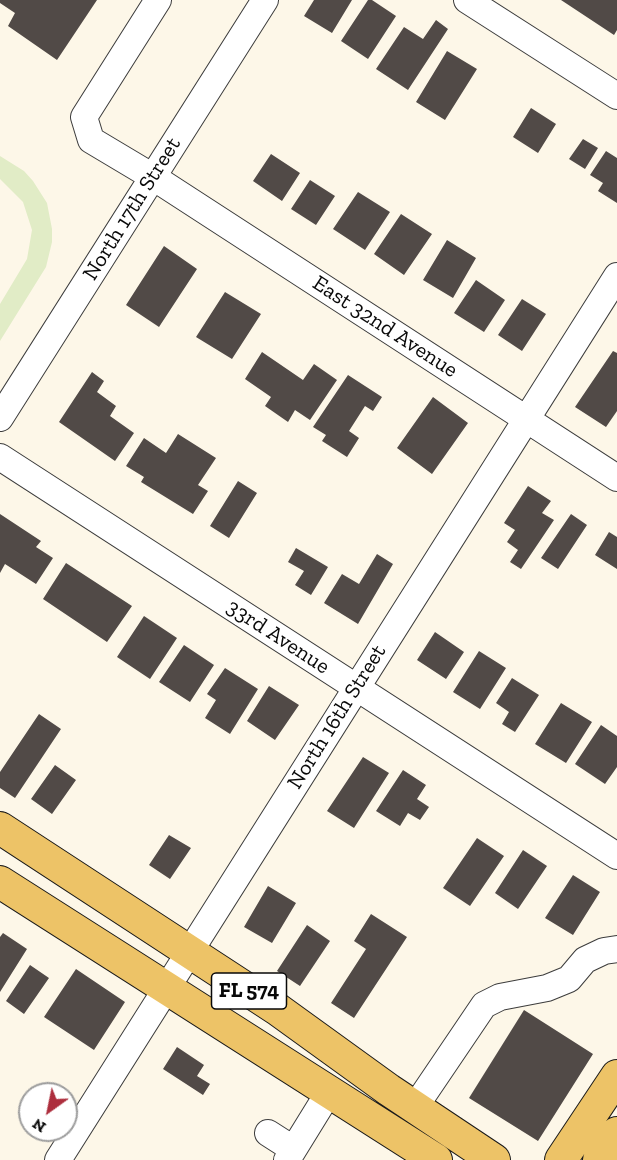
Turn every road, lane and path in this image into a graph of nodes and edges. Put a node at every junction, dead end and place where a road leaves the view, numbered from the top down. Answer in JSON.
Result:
{"nodes":[{"id":1,"x":158,"y":0,"type":"edge"},
{"id":2,"x":265,"y":0,"type":"edge"},
{"id":3,"x":467,"y":0,"type":"edge"},
{"id":4,"x":617,"y":96,"type":"edge"},
{"id":5,"x":153,"y":177,"type":"junction"},
{"id":6,"x":617,"y":276,"type":"edge"},
{"id":7,"x":0,"y":418,"type":"edge"},
{"id":8,"x":526,"y":419,"type":"junction"},
{"id":9,"x":0,"y":457,"type":"edge"},
{"id":10,"x":617,"y":478,"type":"edge"},
{"id":11,"x":355,"y":687,"type":"junction"},
{"id":12,"x":0,"y":828,"type":"edge"},
{"id":13,"x":617,"y":856,"type":"edge"},
{"id":14,"x":0,"y":882,"type":"edge"},
{"id":15,"x":617,"y":949,"type":"edge"},
{"id":16,"x":190,"y":952,"type":"junction"},
{"id":17,"x":168,"y":990,"type":"junction"},
{"id":18,"x":617,"y":1076,"type":"edge"},
{"id":19,"x":329,"y":1092,"type":"junction"},
{"id":20,"x":415,"y":1107,"type":"junction"},
{"id":21,"x":268,"y":1133,"type":"dead end"},
{"id":22,"x":617,"y":1133,"type":"edge"},
{"id":23,"x":290,"y":1155,"type":"edge"},
{"id":24,"x":423,"y":1156,"type":"edge"},
{"id":25,"x":58,"y":1160,"type":"edge"},
{"id":26,"x":494,"y":1160,"type":"edge"},
{"id":27,"x":561,"y":1160,"type":"edge"},
{"id":28,"x":599,"y":1160,"type":"edge"}],
"edges":[{"from":1,"to":5,"type":"street","name":"East 32nd Avenue"},
{"from":2,"to":5,"type":"street","name":"North 17th Street"},
{"from":3,"to":4,"type":"street"},
{"from":5,"to":7,"type":"street","name":"North 17th Street"},
{"from":5,"to":8,"type":"street","name":"East 32nd Avenue"},
{"from":6,"to":8,"type":"street","name":"North 16th Street"},
{"from":8,"to":10,"type":"street","name":"East 32nd Avenue"},
{"from":8,"to":11,"type":"street","name":"North 16th Street"},
{"from":9,"to":11,"type":"street","name":"33rd Avenue"},
{"from":11,"to":13,"type":"street","name":"33rd Avenue"},
{"from":11,"to":16,"type":"street","name":"North 16th Street"},
{"from":12,"to":16,"type":"main road","number":"FL 574"},
{"from":14,"to":17,"type":"main road","number":"FL 574"},
{"from":15,"to":20,"type":"street"},
{"from":16,"to":17,"type":"street","name":"North 16th Street"},
{"from":16,"to":20,"type":"main road","number":"FL 574"},
{"from":17,"to":19,"type":"main road","number":"FL 574"},
{"from":17,"to":25,"type":"street","name":"North 16th Street"},
{"from":18,"to":27,"type":"main road"},
{"from":19,"to":23,"type":"street"},
{"from":19,"to":24,"type":"main road","number":"FL 574"},
{"from":20,"to":26,"type":"main road","number":"FL 574"},
{"from":21,"to":23,"type":"street"},
{"from":22,"to":28,"type":"main road"}]}
